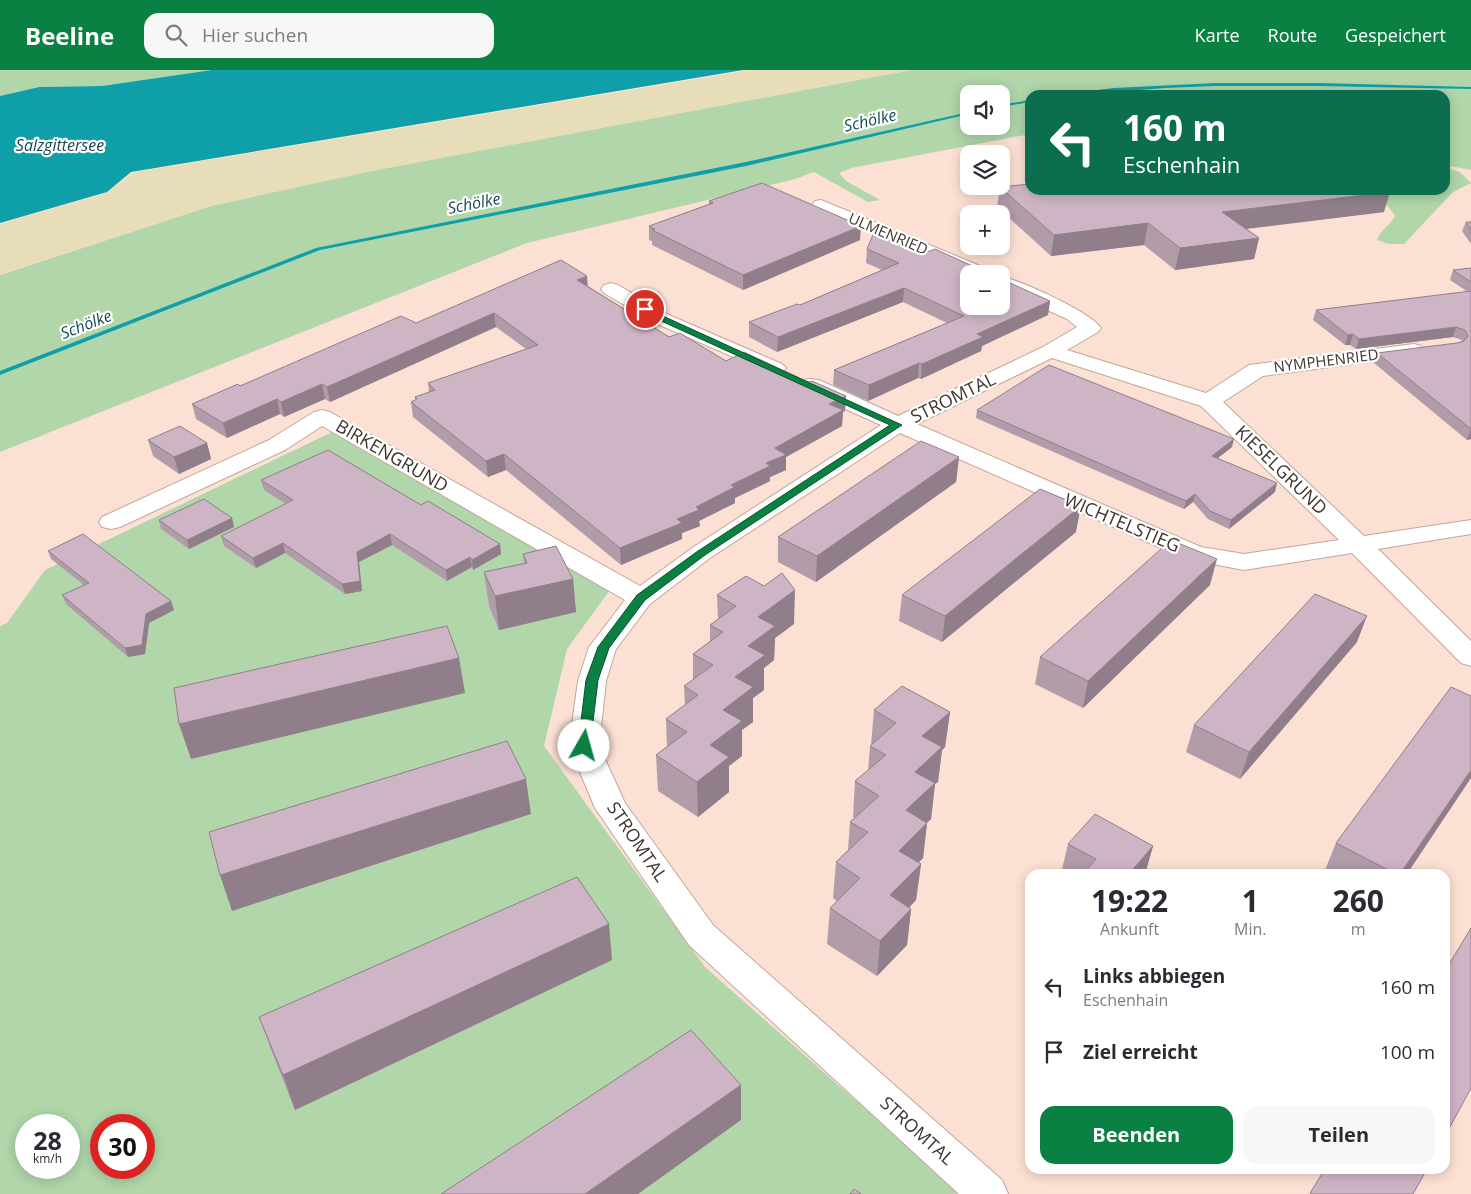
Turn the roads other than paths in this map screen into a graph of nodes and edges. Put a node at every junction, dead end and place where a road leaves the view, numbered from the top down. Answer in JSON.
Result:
{"nodes":[{"id":1,"x":821,"y":205,"type":"dead end"},
{"id":2,"x":962,"y":265,"type":"edge"},
{"id":3,"x":1010,"y":286,"type":"edge"},
{"id":4,"x":612,"y":289,"type":"dead end"},
{"id":5,"x":1433,"y":348,"type":"edge"},
{"id":6,"x":1050,"y":350,"type":"junction"},
{"id":7,"x":1209,"y":401,"type":"junction"},
{"id":8,"x":897,"y":425,"type":"junction"},
{"id":9,"x":111,"y":522,"type":"dead end"},
{"id":10,"x":1471,"y":526,"type":"edge"},
{"id":11,"x":1359,"y":545,"type":"junction"},
{"id":12,"x":641,"y":598,"type":"junction"},
{"id":13,"x":1471,"y":657,"type":"edge"},
{"id":14,"x":988,"y":1194,"type":"edge"}],
"edges":[{"from":1,"to":2,"type":"street","name":"ULMENRIED"},
{"from":3,"to":6,"type":"street","name":"STROMTAL"},
{"from":4,"to":8,"type":"street","name":"WICHTELSTIEG"},
{"from":5,"to":7,"type":"street","name":"NYMPHENRIED"},
{"from":6,"to":7,"type":"street","name":"KIESELGRUND"},
{"from":6,"to":8,"type":"street","name":"STROMTAL"},
{"from":7,"to":11,"type":"street","name":"KIESELGRUND"},
{"from":8,"to":11,"type":"street","name":"WICHTELSTIEG"},
{"from":8,"to":12,"type":"street","name":"STROMTAL"},
{"from":9,"to":12,"type":"street","name":"BIRKENGRUND"},
{"from":10,"to":11,"type":"street","name":"WICHTELSTIEG"},
{"from":11,"to":13,"type":"street","name":"KIESELGRUND"},
{"from":12,"to":14,"type":"street","name":"STROMTAL"}]}
